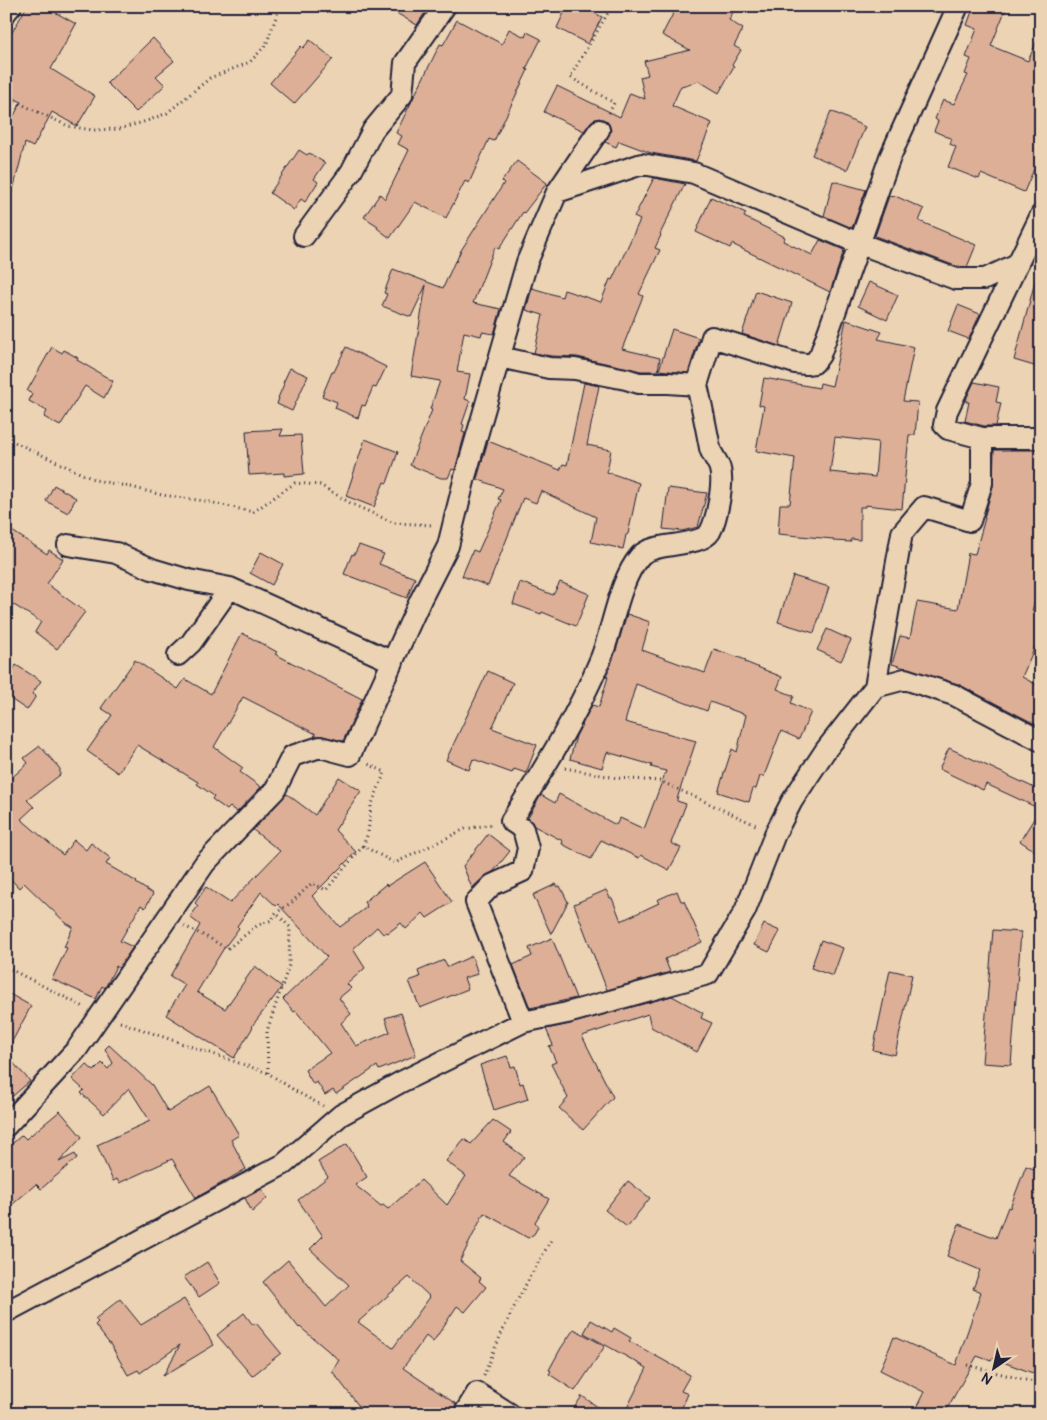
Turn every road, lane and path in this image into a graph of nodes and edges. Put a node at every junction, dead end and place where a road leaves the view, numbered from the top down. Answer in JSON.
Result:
{"nodes":[{"id":1,"x":11,"y":6,"type":"edge"},
{"id":2,"x":280,"y":6,"type":"edge"},
{"id":3,"x":445,"y":6,"type":"edge"},
{"id":4,"x":612,"y":6,"type":"edge"},
{"id":5,"x":958,"y":6,"type":"edge"},
{"id":6,"x":6,"y":12,"type":"edge"},
{"id":7,"x":6,"y":97,"type":"edge"},
{"id":8,"x":599,"y":130,"type":"joint"},
{"id":9,"x":557,"y":192,"type":"junction"},
{"id":10,"x":1041,"y":215,"type":"edge"},
{"id":11,"x":304,"y":236,"type":"dead end"},
{"id":12,"x":858,"y":243,"type":"junction"},
{"id":13,"x":1017,"y":264,"type":"junction"},
{"id":14,"x":500,"y":357,"type":"junction"},
{"id":15,"x":697,"y":385,"type":"junction"},
{"id":16,"x":6,"y":438,"type":"edge"},
{"id":17,"x":982,"y":438,"type":"junction"},
{"id":18,"x":1041,"y":438,"type":"edge"},
{"id":19,"x":453,"y":526,"type":"junction"},
{"id":20,"x":68,"y":545,"type":"dead end"},
{"id":21,"x":230,"y":588,"type":"junction"},
{"id":22,"x":178,"y":655,"type":"dead end"},
{"id":23,"x":393,"y":662,"type":"junction"},
{"id":24,"x":875,"y":687,"type":"junction"},
{"id":25,"x":1041,"y":741,"type":"edge"},
{"id":26,"x":350,"y":755,"type":"junction"},
{"id":27,"x":548,"y":761,"type":"junction"},
{"id":28,"x":511,"y":821,"type":"junction"},
{"id":29,"x":775,"y":834,"type":"junction"},
{"id":30,"x":363,"y":846,"type":"junction"},
{"id":31,"x":276,"y":913,"type":"junction"},
{"id":32,"x":168,"y":917,"type":"junction"},
{"id":33,"x":6,"y":967,"type":"edge"},
{"id":34,"x":100,"y":1015,"type":"junction"},
{"id":35,"x":522,"y":1022,"type":"junction"},
{"id":36,"x":268,"y":1073,"type":"junction"},
{"id":37,"x":341,"y":1115,"type":"junction"},
{"id":38,"x":6,"y":1126,"type":"edge"},
{"id":39,"x":552,"y":1239,"type":"dead end"},
{"id":40,"x":6,"y":1312,"type":"edge"},
{"id":41,"x":968,"y":1365,"type":"dead end"},
{"id":42,"x":1041,"y":1384,"type":"edge"},
{"id":43,"x":478,"y":1393,"type":"junction"},
{"id":44,"x":464,"y":1414,"type":"edge"},
{"id":45,"x":510,"y":1414,"type":"edge"}],
"edges":[{"from":1,"to":6,"type":"street"},
{"from":2,"to":7,"type":"path"},
{"from":3,"to":11,"type":"street"},
{"from":4,"to":8,"type":"path"},
{"from":5,"to":12,"type":"street"},
{"from":8,"to":9,"type":"street"},
{"from":9,"to":12,"type":"street"},
{"from":9,"to":14,"type":"street"},
{"from":10,"to":13,"type":"street"},
{"from":12,"to":13,"type":"street"},
{"from":12,"to":15,"type":"street"},
{"from":13,"to":17,"type":"street"},
{"from":14,"to":15,"type":"street"},
{"from":14,"to":19,"type":"street"},
{"from":15,"to":27,"type":"street"},
{"from":16,"to":19,"type":"path"},
{"from":17,"to":18,"type":"street"},
{"from":17,"to":24,"type":"street"},
{"from":19,"to":23,"type":"street"},
{"from":20,"to":21,"type":"street"},
{"from":21,"to":22,"type":"street"},
{"from":21,"to":23,"type":"street"},
{"from":23,"to":26,"type":"street"},
{"from":24,"to":25,"type":"street"},
{"from":24,"to":29,"type":"street"},
{"from":26,"to":30,"type":"path"},
{"from":26,"to":32,"type":"street"},
{"from":27,"to":28,"type":"street"},
{"from":27,"to":29,"type":"path"},
{"from":28,"to":30,"type":"path"},
{"from":28,"to":35,"type":"street"},
{"from":29,"to":35,"type":"street"},
{"from":30,"to":31,"type":"path"},
{"from":31,"to":32,"type":"path"},
{"from":31,"to":36,"type":"path"},
{"from":32,"to":34,"type":"street"},
{"from":33,"to":34,"type":"path"},
{"from":34,"to":36,"type":"path"},
{"from":34,"to":38,"type":"street"},
{"from":35,"to":37,"type":"street"},
{"from":36,"to":37,"type":"path"},
{"from":37,"to":40,"type":"street"},
{"from":39,"to":43,"type":"path"},
{"from":41,"to":42,"type":"path"},
{"from":43,"to":44,"type":"street"},
{"from":43,"to":45,"type":"street"}]}
